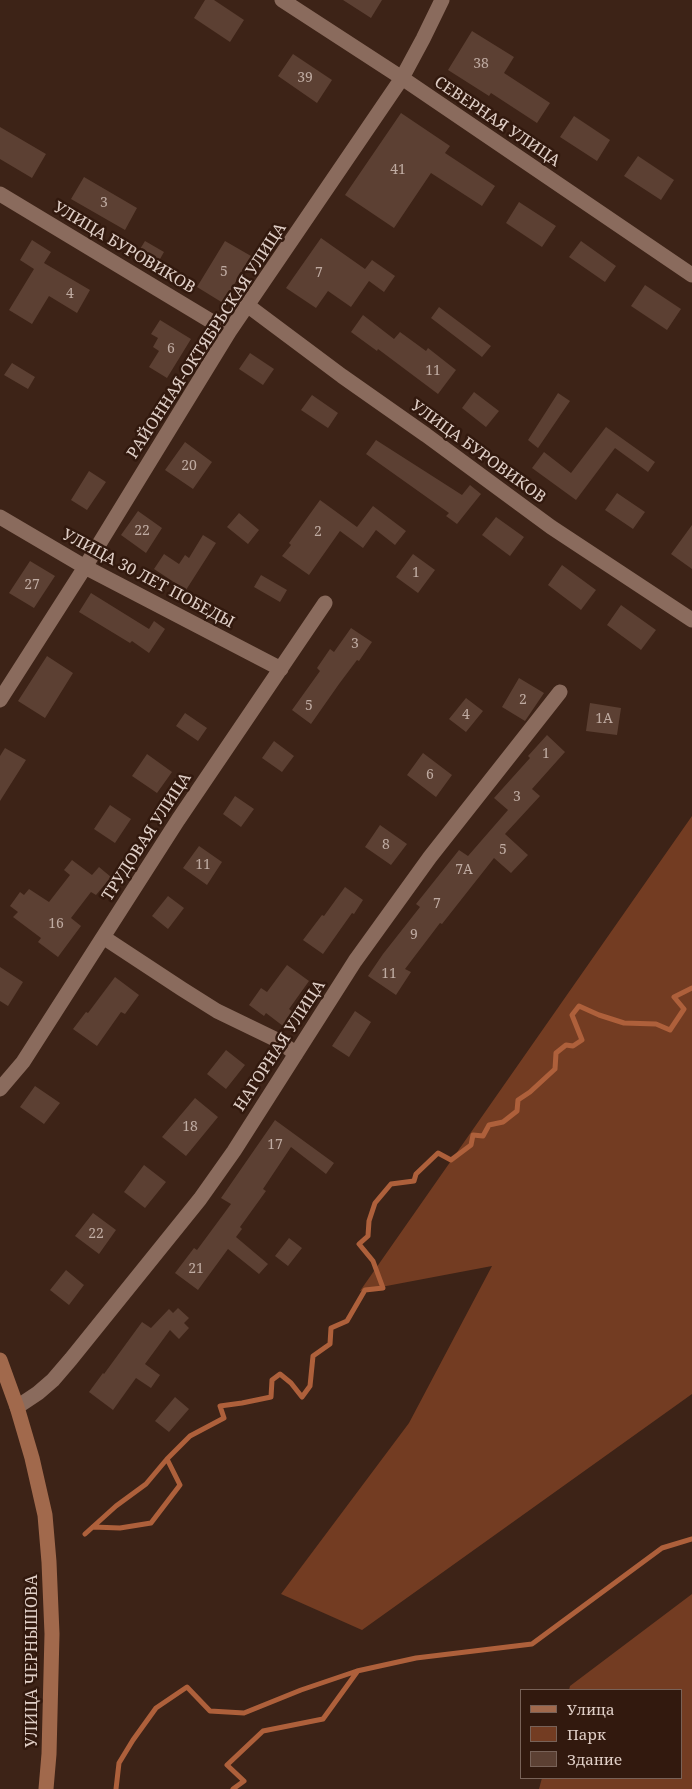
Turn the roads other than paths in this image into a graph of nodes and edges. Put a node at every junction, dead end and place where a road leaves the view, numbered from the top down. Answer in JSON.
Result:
{"nodes":[{"id":1,"x":282,"y":0,"type":"edge"},
{"id":2,"x":442,"y":0,"type":"edge"},
{"id":3,"x":402,"y":78,"type":"junction"},
{"id":4,"x":0,"y":194,"type":"edge"},
{"id":5,"x":692,"y":274,"type":"edge"},
{"id":6,"x":247,"y":305,"type":"junction"},
{"id":7,"x":229,"y":332,"type":"junction"},
{"id":8,"x":0,"y":517,"type":"edge"},
{"id":9,"x":85,"y":568,"type":"junction"},
{"id":10,"x":325,"y":604,"type":"dead end"},
{"id":11,"x":692,"y":620,"type":"edge"},
{"id":12,"x":281,"y":670,"type":"junction"},
{"id":13,"x":560,"y":692,"type":"dead end"},
{"id":14,"x":0,"y":700,"type":"edge"},
{"id":15,"x":103,"y":937,"type":"junction"},
{"id":16,"x":296,"y":1054,"type":"junction"},
{"id":17,"x":0,"y":1089,"type":"edge"},
{"id":18,"x":0,"y":1360,"type":"edge"},
{"id":19,"x":18,"y":1407,"type":"junction"},
{"id":20,"x":46,"y":1789,"type":"edge"}],
"edges":[{"from":1,"to":3,"type":"street","name":"СЕВЕРНАЯ УЛИЦА"},
{"from":2,"to":3,"type":"street","name":"РАЙОННАЯ-ОКТЯБРЬСКАЯ УЛИЦА"},
{"from":3,"to":5,"type":"street","name":"СЕВЕРНАЯ УЛИЦА"},
{"from":3,"to":6,"type":"street","name":"РАЙОННАЯ-ОКТЯБРЬСКАЯ УЛИЦА"},
{"from":4,"to":7,"type":"street","name":"УЛИЦА БУРОВИКОВ"},
{"from":6,"to":7,"type":"street","name":"РАЙОННАЯ-ОКТЯБРЬСКАЯ УЛИЦА"},
{"from":6,"to":11,"type":"street","name":"УЛИЦА БУРОВИКОВ"},
{"from":7,"to":9,"type":"street","name":"РАЙОННАЯ-ОКТЯБРЬСКАЯ УЛИЦА"},
{"from":8,"to":9,"type":"street","name":"УЛИЦА 30 ЛЕТ ПОБЕДЫ"},
{"from":9,"to":12,"type":"street","name":"УЛИЦА 30 ЛЕТ ПОБЕДЫ"},
{"from":9,"to":14,"type":"street","name":"РАЙОННАЯ-ОКТЯБРЬСКАЯ УЛИЦА"},
{"from":10,"to":12,"type":"street","name":"ТРУДОВАЯ УЛИЦА"},
{"from":12,"to":15,"type":"street","name":"ТРУДОВАЯ УЛИЦА"},
{"from":13,"to":16,"type":"street","name":"НАГОРНАЯ УЛИЦА"},
{"from":15,"to":16,"type":"street"},
{"from":15,"to":17,"type":"street","name":"ТРУДОВАЯ УЛИЦА"},
{"from":16,"to":19,"type":"street","name":"НАГОРНАЯ УЛИЦА"},
{"from":18,"to":19,"type":"main road","name":"УЛИЦА ЧЕРНЫШОВА"},
{"from":19,"to":20,"type":"main road","name":"УЛИЦА ЧЕРНЫШОВА"}]}
